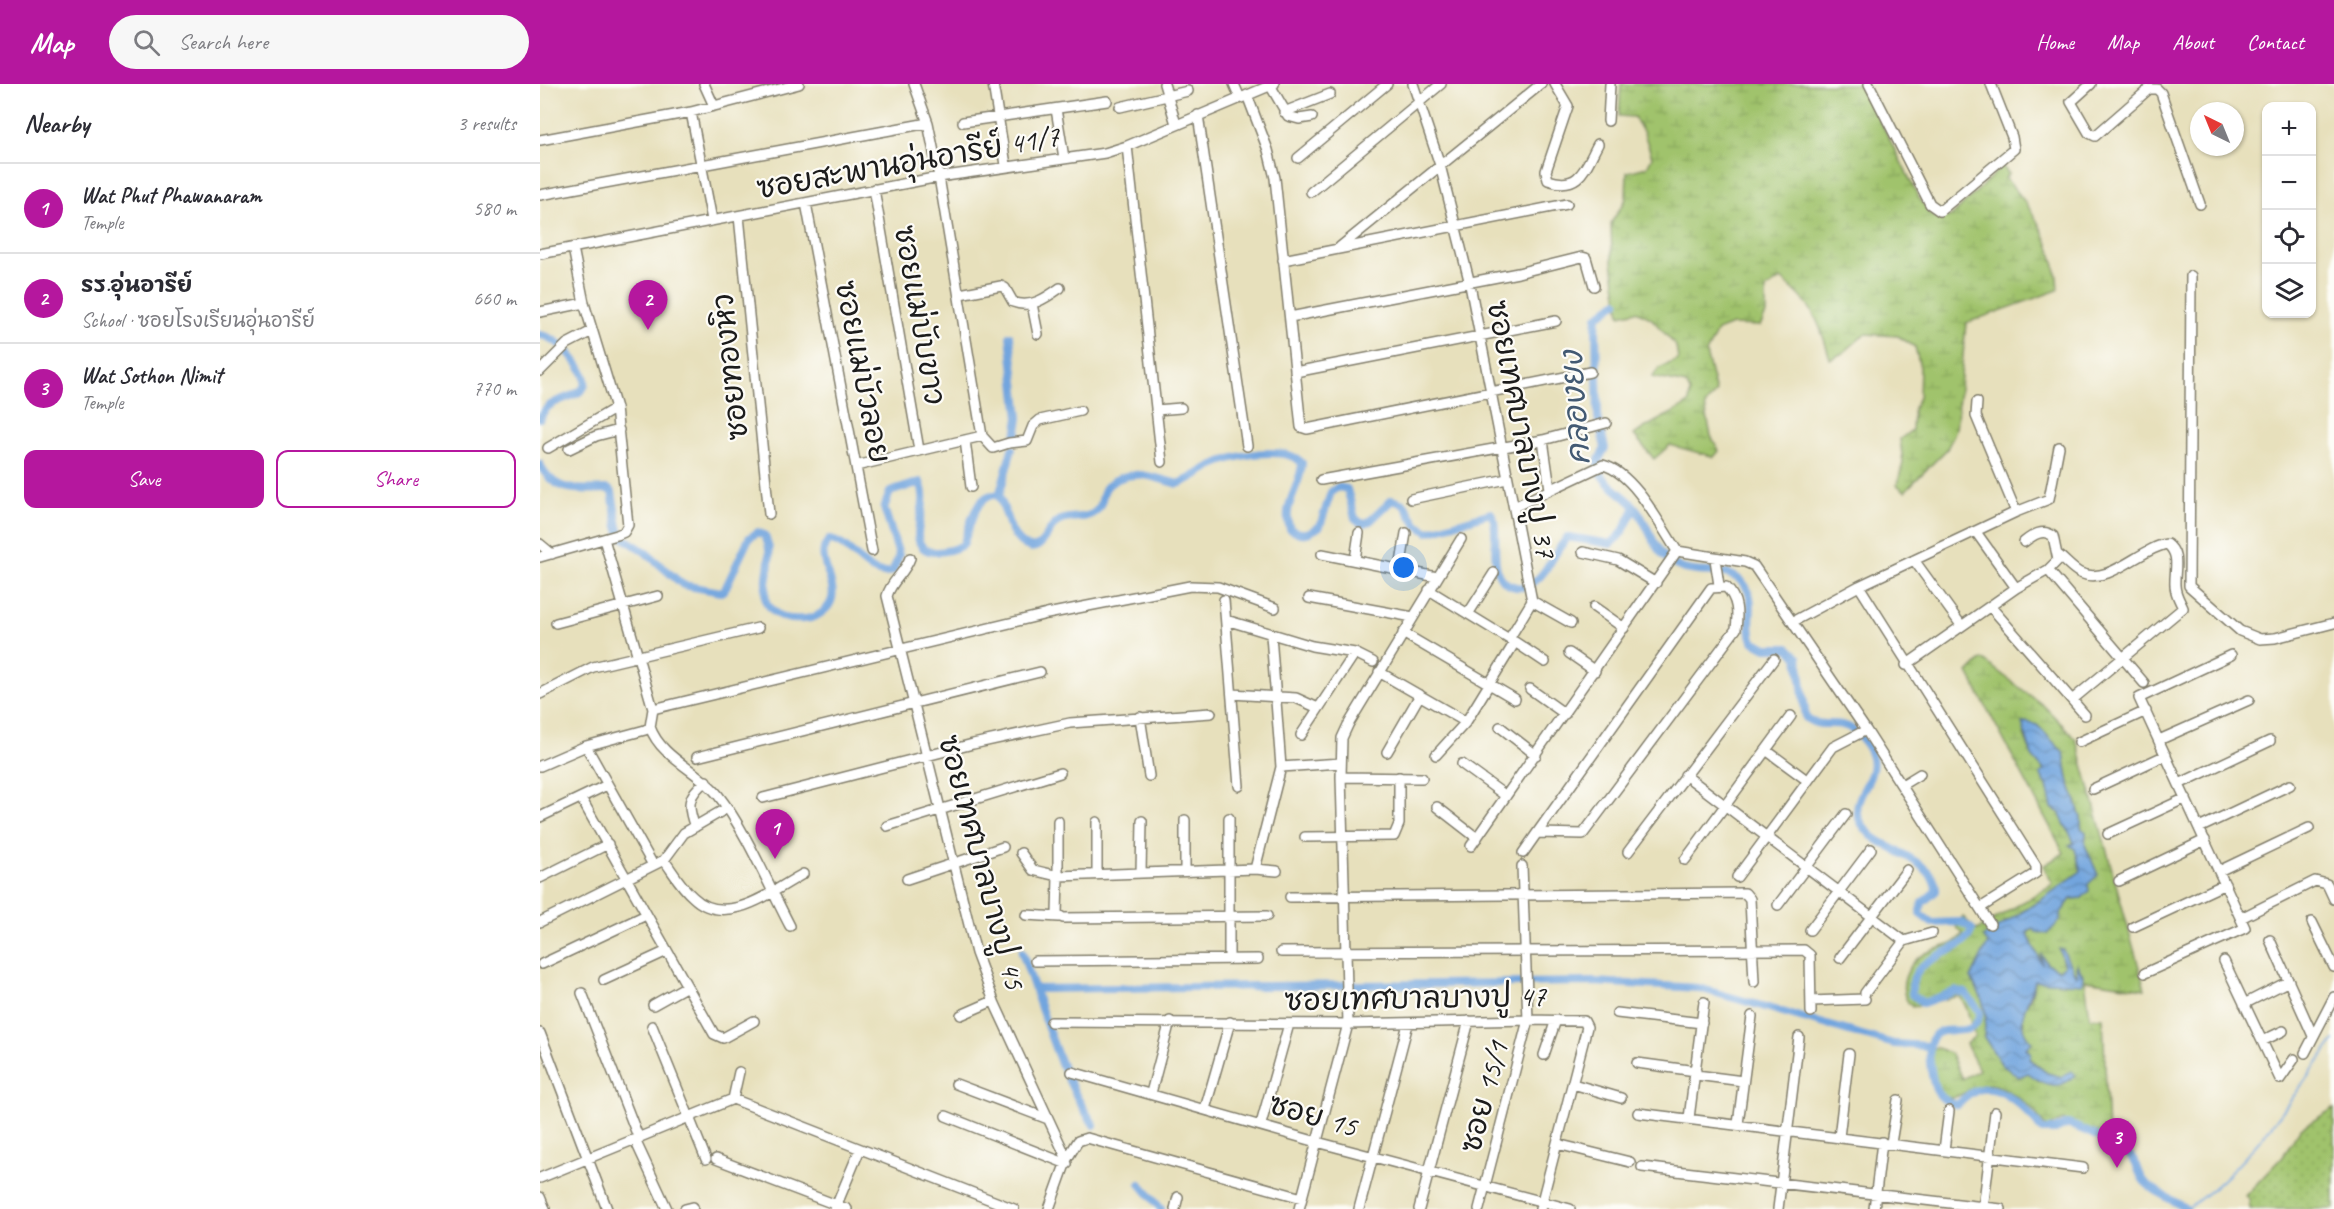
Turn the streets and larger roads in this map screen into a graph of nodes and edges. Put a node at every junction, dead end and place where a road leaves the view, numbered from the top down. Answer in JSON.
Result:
{"nodes":[{"id":1,"x":704,"y":84,"type":"edge"},
{"id":2,"x":799,"y":84,"type":"edge"},
{"id":3,"x":914,"y":84,"type":"edge"},
{"id":4,"x":993,"y":84,"type":"edge"},
{"id":5,"x":1164,"y":84,"type":"edge"},
{"id":6,"x":1234,"y":84,"type":"edge"},
{"id":7,"x":1386,"y":84,"type":"edge"},
{"id":8,"x":1413,"y":84,"type":"edge"},
{"id":9,"x":1441,"y":84,"type":"edge"},
{"id":10,"x":1540,"y":84,"type":"edge"},
{"id":11,"x":1555,"y":84,"type":"edge"},
{"id":12,"x":1610,"y":84,"type":"edge"},
{"id":13,"x":1869,"y":84,"type":"edge"},
{"id":14,"x":1991,"y":84,"type":"edge"},
{"id":15,"x":2091,"y":84,"type":"edge"},
{"id":16,"x":1272,"y":85,"type":"edge"},
{"id":17,"x":775,"y":87,"type":"edge"},
{"id":18,"x":1188,"y":91,"type":"dead end"},
{"id":19,"x":1330,"y":94,"type":"dead end"},
{"id":20,"x":1167,"y":96,"type":"junction"},
{"id":21,"x":1243,"y":97,"type":"junction"},
{"id":22,"x":1107,"y":101,"type":"dead end"},
{"id":23,"x":1420,"y":102,"type":"junction"},
{"id":24,"x":714,"y":106,"type":"junction"},
{"id":25,"x":1120,"y":106,"type":"dead end"},
{"id":26,"x":1056,"y":109,"type":"junction"},
{"id":27,"x":692,"y":112,"type":"junction"},
{"id":28,"x":1284,"y":112,"type":"junction"},
{"id":29,"x":1198,"y":115,"type":"junction"},
{"id":30,"x":998,"y":116,"type":"junction"},
{"id":31,"x":1312,"y":117,"type":"dead end"},
{"id":32,"x":1608,"y":121,"type":"dead end"},
{"id":33,"x":963,"y":122,"type":"dead end"},
{"id":34,"x":928,"y":123,"type":"junction"},
{"id":35,"x":1176,"y":124,"type":"junction"},
{"id":36,"x":540,"y":140,"type":"edge"},
{"id":37,"x":1598,"y":144,"type":"dead end"},
{"id":38,"x":1127,"y":146,"type":"junction"},
{"id":39,"x":1065,"y":158,"type":"junction"},
{"id":40,"x":1298,"y":158,"type":"dead end"},
{"id":41,"x":702,"y":165,"type":"junction"},
{"id":42,"x":1006,"y":165,"type":"junction"},
{"id":43,"x":1440,"y":165,"type":"junction"},
{"id":44,"x":939,"y":177,"type":"junction"},
{"id":45,"x":874,"y":189,"type":"junction"},
{"id":46,"x":1311,"y":192,"type":"dead end"},
{"id":47,"x":540,"y":195,"type":"edge"},
{"id":48,"x":806,"y":202,"type":"junction"},
{"id":49,"x":1567,"y":204,"type":"dead end"},
{"id":50,"x":2200,"y":204,"type":"dead end"},
{"id":51,"x":739,"y":216,"type":"junction"},
{"id":52,"x":712,"y":220,"type":"junction"},
{"id":53,"x":1457,"y":228,"type":"junction"},
{"id":54,"x":573,"y":248,"type":"junction"},
{"id":55,"x":1338,"y":248,"type":"junction"},
{"id":56,"x":540,"y":254,"type":"edge"},
{"id":57,"x":1283,"y":260,"type":"junction"},
{"id":58,"x":2191,"y":276,"type":"dead end"},
{"id":59,"x":1469,"y":280,"type":"junction"},
{"id":60,"x":1594,"y":286,"type":"dead end"},
{"id":61,"x":1060,"y":288,"type":"dead end"},
{"id":62,"x":960,"y":294,"type":"junction"},
{"id":63,"x":584,"y":303,"type":"junction"},
{"id":64,"x":1032,"y":303,"type":"junction"},
{"id":65,"x":540,"y":312,"type":"edge"},
{"id":66,"x":1290,"y":317,"type":"junction"},
{"id":67,"x":1556,"y":321,"type":"dead end"},
{"id":68,"x":592,"y":331,"type":"junction"},
{"id":69,"x":1038,"y":334,"type":"dead end"},
{"id":70,"x":1479,"y":336,"type":"junction"},
{"id":71,"x":544,"y":362,"type":"edge"},
{"id":72,"x":540,"y":371,"type":"edge"},
{"id":73,"x":1295,"y":372,"type":"junction"},
{"id":74,"x":1590,"y":372,"type":"dead end"},
{"id":75,"x":1490,"y":392,"type":"junction"},
{"id":76,"x":1977,"y":402,"type":"dead end"},
{"id":77,"x":616,"y":408,"type":"junction"},
{"id":78,"x":1181,"y":408,"type":"dead end"},
{"id":79,"x":1156,"y":410,"type":"junction"},
{"id":80,"x":1080,"y":411,"type":"dead end"},
{"id":81,"x":1603,"y":424,"type":"dead end"},
{"id":82,"x":620,"y":430,"type":"junction"},
{"id":83,"x":982,"y":436,"type":"junction"},
{"id":84,"x":965,"y":440,"type":"junction"},
{"id":85,"x":1543,"y":440,"type":"junction"},
{"id":86,"x":1247,"y":446,"type":"dead end"},
{"id":87,"x":2059,"y":447,"type":"dead end"},
{"id":88,"x":548,"y":448,"type":"dead end"},
{"id":89,"x":1502,"y":448,"type":"junction"},
{"id":90,"x":569,"y":450,"type":"dead end"},
{"id":91,"x":919,"y":450,"type":"junction"},
{"id":92,"x":1162,"y":462,"type":"dead end"},
{"id":93,"x":856,"y":466,"type":"junction"},
{"id":94,"x":1507,"y":479,"type":"junction"},
{"id":95,"x":1321,"y":480,"type":"dead end"},
{"id":96,"x":971,"y":487,"type":"dead end"},
{"id":97,"x":1551,"y":489,"type":"junction"},
{"id":98,"x":1411,"y":499,"type":"dead end"},
{"id":99,"x":1514,"y":507,"type":"junction"},
{"id":100,"x":2016,"y":512,"type":"junction"},
{"id":101,"x":769,"y":514,"type":"dead end"},
{"id":102,"x":1976,"y":532,"type":"junction"},
{"id":103,"x":1359,"y":533,"type":"dead end"},
{"id":104,"x":1406,"y":533,"type":"dead end"},
{"id":105,"x":604,"y":539,"type":"junction"},
{"id":106,"x":1461,"y":539,"type":"dead end"},
{"id":107,"x":2024,"y":542,"type":"dead end"},
{"id":108,"x":540,"y":544,"type":"edge"},
{"id":109,"x":872,"y":550,"type":"dead end"},
{"id":110,"x":1583,"y":552,"type":"dead end"},
{"id":111,"x":552,"y":554,"type":"junction"},
{"id":112,"x":1322,"y":555,"type":"dead end"},
{"id":113,"x":2058,"y":555,"type":"junction"},
{"id":114,"x":540,"y":557,"type":"edge"},
{"id":115,"x":1673,"y":557,"type":"junction"},
{"id":116,"x":910,"y":558,"type":"dead end"},
{"id":117,"x":1715,"y":559,"type":"junction"},
{"id":118,"x":1355,"y":560,"type":"junction"},
{"id":119,"x":1914,"y":560,"type":"junction"},
{"id":120,"x":1400,"y":569,"type":"junction"},
{"id":121,"x":2048,"y":570,"type":"junction"},
{"id":122,"x":1494,"y":573,"type":"dead end"},
{"id":123,"x":1437,"y":577,"type":"junction"},
{"id":124,"x":1656,"y":583,"type":"junction"},
{"id":125,"x":1719,"y":585,"type":"junction"},
{"id":126,"x":1859,"y":586,"type":"junction"},
{"id":127,"x":2016,"y":588,"type":"junction"},
{"id":128,"x":1429,"y":590,"type":"junction"},
{"id":129,"x":658,"y":596,"type":"dead end"},
{"id":130,"x":1309,"y":598,"type":"dead end"},
{"id":131,"x":1224,"y":600,"type":"dead end"},
{"id":132,"x":1532,"y":601,"type":"junction"},
{"id":133,"x":624,"y":604,"type":"junction"},
{"id":134,"x":1990,"y":606,"type":"junction"},
{"id":135,"x":1594,"y":607,"type":"dead end"},
{"id":136,"x":1275,"y":608,"type":"dead end"},
{"id":137,"x":1467,"y":614,"type":"junction"},
{"id":138,"x":1413,"y":617,"type":"junction"},
{"id":139,"x":1226,"y":620,"type":"junction"},
{"id":140,"x":1794,"y":621,"type":"junction"},
{"id":141,"x":2334,"y":622,"type":"edge"},
{"id":142,"x":556,"y":623,"type":"dead end"},
{"id":143,"x":1571,"y":623,"type":"dead end"},
{"id":144,"x":1961,"y":625,"type":"junction"},
{"id":145,"x":758,"y":628,"type":"dead end"},
{"id":146,"x":1624,"y":628,"type":"junction"},
{"id":147,"x":1403,"y":633,"type":"junction"},
{"id":148,"x":1271,"y":635,"type":"junction"},
{"id":149,"x":1512,"y":640,"type":"junction"},
{"id":150,"x":902,"y":650,"type":"junction"},
{"id":151,"x":1355,"y":652,"type":"junction"},
{"id":152,"x":1569,"y":654,"type":"dead end"},
{"id":153,"x":2231,"y":655,"type":"dead end"},
{"id":154,"x":638,"y":656,"type":"junction"},
{"id":155,"x":1774,"y":659,"type":"dead end"},
{"id":156,"x":2123,"y":659,"type":"junction"},
{"id":157,"x":1372,"y":662,"type":"dead end"},
{"id":158,"x":1545,"y":662,"type":"dead end"},
{"id":159,"x":1906,"y":665,"type":"junction"},
{"id":160,"x":1594,"y":671,"type":"junction"},
{"id":161,"x":1040,"y":672,"type":"dead end"},
{"id":162,"x":1379,"y":672,"type":"junction"},
{"id":163,"x":1490,"y":683,"type":"junction"},
{"id":164,"x":2144,"y":683,"type":"dead end"},
{"id":165,"x":1530,"y":689,"type":"dead end"},
{"id":166,"x":540,"y":694,"type":"edge"},
{"id":167,"x":1232,"y":694,"type":"junction"},
{"id":168,"x":1275,"y":695,"type":"junction"},
{"id":169,"x":1420,"y":695,"type":"junction"},
{"id":170,"x":1515,"y":699,"type":"dead end"},
{"id":171,"x":2072,"y":700,"type":"junction"},
{"id":172,"x":2249,"y":700,"type":"dead end"},
{"id":173,"x":915,"y":702,"type":"junction"},
{"id":174,"x":1318,"y":708,"type":"junction"},
{"id":175,"x":653,"y":709,"type":"junction"},
{"id":176,"x":2146,"y":711,"type":"junction"},
{"id":177,"x":1211,"y":713,"type":"dead end"},
{"id":178,"x":1565,"y":714,"type":"junction"},
{"id":179,"x":2085,"y":715,"type":"dead end"},
{"id":180,"x":1791,"y":716,"type":"dead end"},
{"id":181,"x":1140,"y":717,"type":"junction"},
{"id":182,"x":1466,"y":722,"type":"junction"},
{"id":183,"x":650,"y":727,"type":"junction"},
{"id":184,"x":1500,"y":727,"type":"dead end"},
{"id":185,"x":1864,"y":731,"type":"junction"},
{"id":186,"x":1301,"y":735,"type":"dead end"},
{"id":187,"x":2159,"y":740,"type":"junction"},
{"id":188,"x":2270,"y":741,"type":"dead end"},
{"id":189,"x":2079,"y":742,"type":"dead end"},
{"id":190,"x":586,"y":746,"type":"junction"},
{"id":191,"x":1766,"y":750,"type":"junction"},
{"id":192,"x":1387,"y":752,"type":"dead end"},
{"id":193,"x":1536,"y":754,"type":"junction"},
{"id":194,"x":1436,"y":755,"type":"dead end"},
{"id":195,"x":2166,"y":755,"type":"junction"},
{"id":196,"x":928,"y":756,"type":"junction"},
{"id":197,"x":697,"y":757,"type":"dead end"},
{"id":198,"x":1341,"y":763,"type":"junction"},
{"id":199,"x":1462,"y":764,"type":"dead end"},
{"id":200,"x":540,"y":766,"type":"edge"},
{"id":201,"x":1281,"y":767,"type":"junction"},
{"id":202,"x":1060,"y":773,"type":"dead end"},
{"id":203,"x":1920,"y":774,"type":"dead end"},
{"id":204,"x":1685,"y":775,"type":"junction"},
{"id":205,"x":1149,"y":776,"type":"dead end"},
{"id":206,"x":1341,"y":777,"type":"junction"},
{"id":207,"x":1399,"y":777,"type":"junction"},
{"id":208,"x":1422,"y":778,"type":"dead end"},
{"id":209,"x":706,"y":781,"type":"junction"},
{"id":210,"x":1808,"y":781,"type":"junction"},
{"id":211,"x":2179,"y":784,"type":"junction"},
{"id":212,"x":607,"y":785,"type":"junction"},
{"id":213,"x":1902,"y":785,"type":"junction"},
{"id":214,"x":2290,"y":785,"type":"dead end"},
{"id":215,"x":1239,"y":786,"type":"dead end"},
{"id":216,"x":2093,"y":789,"type":"dead end"},
{"id":217,"x":1506,"y":796,"type":"junction"},
{"id":218,"x":581,"y":798,"type":"junction"},
{"id":219,"x":763,"y":798,"type":"dead end"},
{"id":220,"x":2186,"y":798,"type":"junction"},
{"id":221,"x":1725,"y":805,"type":"junction"},
{"id":222,"x":1437,"y":807,"type":"dead end"},
{"id":223,"x":727,"y":808,"type":"junction"},
{"id":224,"x":940,"y":809,"type":"junction"},
{"id":225,"x":1846,"y":814,"type":"dead end"},
{"id":226,"x":540,"y":818,"type":"edge"},
{"id":227,"x":1229,"y":818,"type":"dead end"},
{"id":228,"x":1185,"y":820,"type":"dead end"},
{"id":229,"x":1058,"y":821,"type":"dead end"},
{"id":230,"x":1142,"y":821,"type":"dead end"},
{"id":231,"x":1097,"y":822,"type":"dead end"},
{"id":232,"x":887,"y":826,"type":"dead end"},
{"id":233,"x":695,"y":827,"type":"junction"},
{"id":234,"x":2199,"y":828,"type":"junction"},
{"id":235,"x":2309,"y":828,"type":"dead end"},
{"id":236,"x":1537,"y":833,"type":"junction"},
{"id":237,"x":2108,"y":834,"type":"dead end"},
{"id":238,"x":1305,"y":837,"type":"dead end"},
{"id":239,"x":1343,"y":837,"type":"junction"},
{"id":240,"x":1767,"y":837,"type":"junction"},
{"id":241,"x":2205,"y":840,"type":"junction"},
{"id":242,"x":608,"y":844,"type":"junction"},
{"id":243,"x":1003,"y":847,"type":"dead end"},
{"id":244,"x":1871,"y":849,"type":"dead end"},
{"id":245,"x":1628,"y":852,"type":"dead end"},
{"id":246,"x":1021,"y":853,"type":"dead end"},
{"id":247,"x":1523,"y":853,"type":"dead end"},
{"id":248,"x":664,"y":860,"type":"junction"},
{"id":249,"x":1685,"y":860,"type":"dead end"},
{"id":250,"x":953,"y":863,"type":"junction"},
{"id":251,"x":653,"y":865,"type":"junction"},
{"id":252,"x":1522,"y":866,"type":"dead end"},
{"id":253,"x":1807,"y":867,"type":"junction"},
{"id":254,"x":1255,"y":869,"type":"junction"},
{"id":255,"x":1230,"y":870,"type":"junction"},
{"id":256,"x":1907,"y":870,"type":"dead end"},
{"id":257,"x":1277,"y":871,"type":"dead end"},
{"id":258,"x":2219,"y":871,"type":"junction"},
{"id":259,"x":1185,"y":872,"type":"junction"},
{"id":260,"x":1141,"y":873,"type":"junction"},
{"id":261,"x":803,"y":874,"type":"dead end"},
{"id":262,"x":1097,"y":874,"type":"junction"},
{"id":263,"x":1058,"y":876,"type":"junction"},
{"id":264,"x":1737,"y":877,"type":"dead end"},
{"id":265,"x":540,"y":878,"type":"edge"},
{"id":266,"x":628,"y":879,"type":"junction"},
{"id":267,"x":907,"y":879,"type":"dead end"},
{"id":268,"x":2119,"y":880,"type":"dead end"},
{"id":269,"x":2225,"y":884,"type":"junction"},
{"id":270,"x":771,"y":891,"type":"junction"},
{"id":271,"x":1839,"y":891,"type":"junction"},
{"id":272,"x":1524,"y":894,"type":"junction"},
{"id":273,"x":1344,"y":896,"type":"junction"},
{"id":274,"x":1290,"y":897,"type":"dead end"},
{"id":275,"x":2334,"y":899,"type":"edge"},
{"id":276,"x":1778,"y":905,"type":"dead end"},
{"id":277,"x":1980,"y":908,"type":"junction"},
{"id":278,"x":646,"y":915,"type":"junction"},
{"id":279,"x":1026,"y":915,"type":"dead end"},
{"id":280,"x":1266,"y":916,"type":"dead end"},
{"id":281,"x":1872,"y":916,"type":"junction"},
{"id":282,"x":1059,"y":917,"type":"junction"},
{"id":283,"x":1230,"y":917,"type":"junction"},
{"id":284,"x":2241,"y":918,"type":"junction"},
{"id":285,"x":540,"y":922,"type":"edge"},
{"id":286,"x":2312,"y":922,"type":"dead end"},
{"id":287,"x":1990,"y":924,"type":"dead end"},
{"id":288,"x":790,"y":926,"type":"dead end"},
{"id":289,"x":2133,"y":927,"type":"dead end"},
{"id":290,"x":1810,"y":930,"type":"dead end"},
{"id":291,"x":1932,"y":933,"type":"dead end"},
{"id":292,"x":2270,"y":940,"type":"dead end"},
{"id":293,"x":1904,"y":941,"type":"junction"},
{"id":294,"x":1752,"y":950,"type":"junction"},
{"id":295,"x":667,"y":951,"type":"junction"},
{"id":296,"x":1281,"y":952,"type":"dead end"},
{"id":297,"x":1526,"y":952,"type":"junction"},
{"id":298,"x":1346,"y":953,"type":"junction"},
{"id":299,"x":1840,"y":958,"type":"dead end"},
{"id":300,"x":1230,"y":959,"type":"junction"},
{"id":301,"x":1258,"y":959,"type":"dead end"},
{"id":302,"x":1035,"y":961,"type":"dead end"},
{"id":303,"x":2224,"y":961,"type":"dead end"},
{"id":304,"x":542,"y":964,"type":"dead end"},
{"id":305,"x":2334,"y":968,"type":"edge"},
{"id":306,"x":2145,"y":973,"type":"dead end"},
{"id":307,"x":604,"y":980,"type":"dead end"},
{"id":308,"x":2289,"y":981,"type":"junction"},
{"id":309,"x":1754,"y":982,"type":"dead end"},
{"id":310,"x":687,"y":986,"type":"junction"},
{"id":311,"x":582,"y":993,"type":"dead end"},
{"id":312,"x":2334,"y":997,"type":"edge"},
{"id":313,"x":993,"y":1001,"type":"junction"},
{"id":314,"x":1811,"y":1001,"type":"junction"},
{"id":315,"x":1704,"y":1002,"type":"dead end"},
{"id":316,"x":2244,"y":1004,"type":"junction"},
{"id":317,"x":652,"y":1005,"type":"dead end"},
{"id":318,"x":1811,"y":1012,"type":"dead end"},
{"id":319,"x":1617,"y":1013,"type":"dead end"},
{"id":320,"x":961,"y":1015,"type":"dead end"},
{"id":321,"x":1752,"y":1016,"type":"dead end"},
{"id":322,"x":1528,"y":1020,"type":"junction"},
{"id":323,"x":1556,"y":1020,"type":"junction"},
{"id":324,"x":754,"y":1021,"type":"dead end"},
{"id":325,"x":1170,"y":1021,"type":"junction"},
{"id":326,"x":1469,"y":1021,"type":"junction"},
{"id":327,"x":1051,"y":1022,"type":"dead end"},
{"id":328,"x":1230,"y":1022,"type":"junction"},
{"id":329,"x":1702,"y":1023,"type":"junction"},
{"id":330,"x":1288,"y":1024,"type":"junction"},
{"id":331,"x":1348,"y":1024,"type":"junction"},
{"id":332,"x":1408,"y":1024,"type":"junction"},
{"id":333,"x":652,"y":1026,"type":"dead end"},
{"id":334,"x":2283,"y":1031,"type":"dead end"},
{"id":335,"x":540,"y":1033,"type":"edge"},
{"id":336,"x":1799,"y":1036,"type":"dead end"},
{"id":337,"x":2313,"y":1036,"type":"junction"},
{"id":338,"x":2262,"y":1041,"type":"junction"},
{"id":339,"x":2305,"y":1053,"type":"dead end"},
{"id":340,"x":1849,"y":1054,"type":"dead end"},
{"id":341,"x":1544,"y":1055,"type":"dead end"},
{"id":342,"x":2294,"y":1059,"type":"dead end"},
{"id":343,"x":1637,"y":1063,"type":"dead end"},
{"id":344,"x":739,"y":1072,"type":"dead end"},
{"id":345,"x":1072,"y":1072,"type":"dead end"},
{"id":346,"x":1696,"y":1073,"type":"junction"},
{"id":347,"x":1743,"y":1081,"type":"junction"},
{"id":348,"x":956,"y":1084,"type":"dead end"},
{"id":349,"x":1573,"y":1084,"type":"junction"},
{"id":350,"x":1150,"y":1093,"type":"junction"},
{"id":351,"x":1621,"y":1098,"type":"dead end"},
{"id":352,"x":733,"y":1099,"type":"junction"},
{"id":353,"x":1898,"y":1100,"type":"dead end"},
{"id":354,"x":1205,"y":1109,"type":"junction"},
{"id":355,"x":1949,"y":1111,"type":"dead end"},
{"id":356,"x":1995,"y":1112,"type":"dead end"},
{"id":357,"x":1638,"y":1113,"type":"dead end"},
{"id":358,"x":946,"y":1116,"type":"dead end"},
{"id":359,"x":690,"y":1118,"type":"junction"},
{"id":360,"x":1689,"y":1118,"type":"junction"},
{"id":361,"x":1048,"y":1119,"type":"junction"},
{"id":362,"x":1261,"y":1124,"type":"junction"},
{"id":363,"x":1738,"y":1124,"type":"junction"},
{"id":364,"x":1788,"y":1130,"type":"junction"},
{"id":365,"x":1839,"y":1137,"type":"junction"},
{"id":366,"x":637,"y":1139,"type":"junction"},
{"id":367,"x":1317,"y":1142,"type":"junction"},
{"id":368,"x":1886,"y":1143,"type":"junction"},
{"id":369,"x":1557,"y":1144,"type":"junction"},
{"id":370,"x":860,"y":1149,"type":"junction"},
{"id":371,"x":1944,"y":1150,"type":"junction"},
{"id":372,"x":1989,"y":1155,"type":"junction"},
{"id":373,"x":1373,"y":1157,"type":"junction"},
{"id":374,"x":588,"y":1158,"type":"junction"},
{"id":375,"x":1066,"y":1161,"type":"junction"},
{"id":376,"x":1630,"y":1162,"type":"dead end"},
{"id":377,"x":1642,"y":1167,"type":"dead end"},
{"id":378,"x":2083,"y":1168,"type":"dead end"},
{"id":379,"x":1429,"y":1171,"type":"junction"},
{"id":380,"x":540,"y":1178,"type":"edge"},
{"id":381,"x":1781,"y":1183,"type":"junction"},
{"id":382,"x":1485,"y":1186,"type":"junction"},
{"id":383,"x":1876,"y":1194,"type":"junction"},
{"id":384,"x":540,"y":1197,"type":"edge"},
{"id":385,"x":1178,"y":1197,"type":"dead end"},
{"id":386,"x":1302,"y":1198,"type":"junction"},
{"id":387,"x":1541,"y":1205,"type":"edge"},
{"id":388,"x":836,"y":1207,"type":"edge"},
{"id":389,"x":1983,"y":1208,"type":"edge"},
{"id":390,"x":545,"y":1209,"type":"edge"},
{"id":391,"x":607,"y":1209,"type":"edge"},
{"id":392,"x":668,"y":1209,"type":"edge"},
{"id":393,"x":847,"y":1209,"type":"edge"},
{"id":394,"x":1014,"y":1209,"type":"edge"},
{"id":395,"x":1049,"y":1209,"type":"edge"},
{"id":396,"x":1175,"y":1209,"type":"edge"},
{"id":397,"x":1299,"y":1209,"type":"edge"},
{"id":398,"x":1359,"y":1209,"type":"edge"},
{"id":399,"x":1419,"y":1209,"type":"edge"},
{"id":400,"x":1479,"y":1209,"type":"edge"},
{"id":401,"x":1570,"y":1209,"type":"edge"},
{"id":402,"x":1778,"y":1209,"type":"edge"},
{"id":403,"x":1874,"y":1209,"type":"edge"},
{"id":404,"x":2001,"y":1209,"type":"edge"}],
"edges":[{"from":1,"to":24,"type":"street"},
{"from":2,"to":17,"type":"street"},
{"from":3,"to":34,"type":"street"},
{"from":4,"to":30,"type":"street"},
{"from":5,"to":20,"type":"street"},
{"from":6,"to":21,"type":"street"},
{"from":7,"to":40,"type":"street"},
{"from":8,"to":23,"type":"street","name":"ซอยเทศบาลบางปู 37"},
{"from":9,"to":23,"type":"street"},
{"from":10,"to":43,"type":"street"},
{"from":11,"to":37,"type":"street"},
{"from":12,"to":32,"type":"street"},
{"from":13,"to":14,"type":"street"},
{"from":15,"to":50,"type":"street"},
{"from":16,"to":21,"type":"street","name":"ซอยสะพานอุ่นอารีย์ 41/7"},
{"from":16,"to":28,"type":"street"},
{"from":17,"to":24,"type":"street"},
{"from":18,"to":20,"type":"street"},
{"from":19,"to":28,"type":"street"},
{"from":20,"to":25,"type":"street"},
{"from":20,"to":35,"type":"street"},
{"from":21,"to":29,"type":"street","name":"ซอยสะพานอุ่นอารีย์ 41/7"},
{"from":21,"to":57,"type":"street"},
{"from":22,"to":26,"type":"street"},
{"from":23,"to":43,"type":"street","name":"ซอยเทศบาลบางปู 37"},
{"from":23,"to":46,"type":"street"},
{"from":24,"to":27,"type":"street"},
{"from":26,"to":30,"type":"street"},
{"from":26,"to":39,"type":"street"},
{"from":27,"to":36,"type":"street"},
{"from":27,"to":41,"type":"street"},
{"from":28,"to":31,"type":"street"},
{"from":29,"to":35,"type":"street","name":"ซอยสะพานอุ่นอารีย์ 41/7"},
{"from":29,"to":86,"type":"street"},
{"from":30,"to":33,"type":"street"},
{"from":30,"to":42,"type":"street"},
{"from":34,"to":41,"type":"street"},
{"from":34,"to":44,"type":"street"},
{"from":35,"to":38,"type":"street","name":"ซอยสะพานอุ่นอารีย์ 41/7"},
{"from":38,"to":39,"type":"street","name":"ซอยสะพานอุ่นอารีย์ 41/7"},
{"from":38,"to":79,"type":"street"},
{"from":39,"to":42,"type":"street","name":"ซอยสะพานอุ่นอารีย์ 41/7"},
{"from":41,"to":47,"type":"street"},
{"from":41,"to":52,"type":"street"},
{"from":42,"to":44,"type":"street","name":"ซอยสะพานอุ่นอารีย์ 41/7"},
{"from":43,"to":53,"type":"street","name":"ซอยเทศบาลบางปู 37"},
{"from":43,"to":55,"type":"street"},
{"from":44,"to":45,"type":"street","name":"ซอยสะพานอุ่นอารีย์ 41/7"},
{"from":44,"to":62,"type":"street"},
{"from":45,"to":48,"type":"street","name":"ซอยสะพานอุ่นอารีย์ 41/7"},
{"from":45,"to":91,"type":"street","name":"ซอยแม่บับขาว"},
{"from":48,"to":51,"type":"street","name":"ซอยสะพานอุ่นอารีย์ 41/7"},
{"from":48,"to":93,"type":"street","name":"ซอยแม่บัวลอย"},
{"from":49,"to":53,"type":"street"},
{"from":51,"to":52,"type":"street","name":"ซอยสะพานอุ่นอารีย์ 41/7"},
{"from":51,"to":101,"type":"street","name":"ซอยทองหิว"},
{"from":52,"to":54,"type":"street","name":"ซอยสะพานอุ่นอารีย์ 41/7"},
{"from":53,"to":55,"type":"street"},
{"from":53,"to":59,"type":"street","name":"ซอยเทศบาลบางปู 37"},
{"from":54,"to":56,"type":"street","name":"ซอยสะพานอุ่นอารีย์ 41/7"},
{"from":54,"to":63,"type":"street"},
{"from":55,"to":57,"type":"street"},
{"from":57,"to":66,"type":"street"},
{"from":58,"to":141,"type":"street"},
{"from":59,"to":60,"type":"street"},
{"from":59,"to":66,"type":"street"},
{"from":59,"to":70,"type":"street","name":"ซอยเทศบาลบางปู 37"},
{"from":61,"to":64,"type":"street"},
{"from":62,"to":64,"type":"street"},
{"from":62,"to":83,"type":"street"},
{"from":63,"to":65,"type":"street"},
{"from":63,"to":68,"type":"street"},
{"from":64,"to":69,"type":"street"},
{"from":66,"to":73,"type":"street"},
{"from":67,"to":70,"type":"street"},
{"from":68,"to":71,"type":"street"},
{"from":68,"to":77,"type":"street"},
{"from":70,"to":73,"type":"street"},
{"from":70,"to":75,"type":"street","name":"ซอยเทศบาลบางปู 37"},
{"from":71,"to":72,"type":"street"},
{"from":73,"to":75,"type":"street"},
{"from":74,"to":75,"type":"street"},
{"from":75,"to":89,"type":"street","name":"ซอยเทศบาลบางปู 37"},
{"from":76,"to":100,"type":"street"},
{"from":77,"to":82,"type":"street"},
{"from":77,"to":88,"type":"street"},
{"from":78,"to":79,"type":"street"},
{"from":79,"to":92,"type":"street"},
{"from":80,"to":83,"type":"street"},
{"from":81,"to":85,"type":"street"},
{"from":82,"to":90,"type":"street"},
{"from":82,"to":105,"type":"street"},
{"from":83,"to":84,"type":"street"},
{"from":84,"to":91,"type":"street"},
{"from":84,"to":96,"type":"street"},
{"from":85,"to":89,"type":"street"},
{"from":85,"to":97,"type":"street"},
{"from":87,"to":100,"type":"street"},
{"from":89,"to":94,"type":"street","name":"ซอยเทศบาลบางปู 37"},
{"from":89,"to":95,"type":"street"},
{"from":91,"to":93,"type":"street"},
{"from":93,"to":109,"type":"street","name":"ซอยแม่บัวลอย"},
{"from":94,"to":98,"type":"street"},
{"from":94,"to":99,"type":"street","name":"ซอยเทศบาลบางปู 37"},
{"from":97,"to":99,"type":"street"},
{"from":97,"to":115,"type":"street"},
{"from":99,"to":132,"type":"street","name":"ซอยเทศบาลบางปู 37"},
{"from":100,"to":102,"type":"street"},
{"from":102,"to":119,"type":"street"},
{"from":102,"to":127,"type":"street"},
{"from":103,"to":118,"type":"street"},
{"from":104,"to":120,"type":"street"},
{"from":105,"to":111,"type":"street"},
{"from":105,"to":133,"type":"street"},
{"from":106,"to":123,"type":"street"},
{"from":107,"to":113,"type":"street"},
{"from":108,"to":111,"type":"street"},
{"from":110,"to":124,"type":"street"},
{"from":111,"to":114,"type":"street"},
{"from":112,"to":118,"type":"street"},
{"from":113,"to":121,"type":"street"},
{"from":113,"to":156,"type":"street"},
{"from":115,"to":117,"type":"street"},
{"from":115,"to":124,"type":"street"},
{"from":116,"to":150,"type":"street","name":"ซอยเทศบาลบางปู 45"},
{"from":117,"to":125,"type":"street"},
{"from":117,"to":140,"type":"street"},
{"from":118,"to":120,"type":"street"},
{"from":119,"to":126,"type":"street"},
{"from":119,"to":144,"type":"street"},
{"from":120,"to":123,"type":"street"},
{"from":121,"to":127,"type":"street"},
{"from":121,"to":156,"type":"street"},
{"from":122,"to":137,"type":"street"},
{"from":123,"to":128,"type":"street"},
{"from":124,"to":146,"type":"street"},
{"from":125,"to":236,"type":"street"},
{"from":125,"to":236,"type":"street"},
{"from":126,"to":140,"type":"street"},
{"from":126,"to":159,"type":"street"},
{"from":127,"to":134,"type":"street"},
{"from":128,"to":137,"type":"street"},
{"from":128,"to":138,"type":"street"},
{"from":129,"to":133,"type":"street"},
{"from":130,"to":138,"type":"street"},
{"from":131,"to":139,"type":"street"},
{"from":132,"to":143,"type":"street"},
{"from":132,"to":149,"type":"street","name":"ซอยเทศบาลบางปู 37"},
{"from":133,"to":142,"type":"street"},
{"from":133,"to":154,"type":"street"},
{"from":134,"to":144,"type":"street"},
{"from":134,"to":171,"type":"street"},
{"from":135,"to":146,"type":"street"},
{"from":136,"to":150,"type":"street"},
{"from":137,"to":149,"type":"street"},
{"from":138,"to":147,"type":"street"},
{"from":139,"to":148,"type":"street"},
{"from":139,"to":167,"type":"street"},
{"from":140,"to":185,"type":"street"},
{"from":144,"to":159,"type":"street"},
{"from":145,"to":154,"type":"street"},
{"from":146,"to":160,"type":"street"},
{"from":147,"to":162,"type":"street"},
{"from":147,"to":163,"type":"street"},
{"from":148,"to":151,"type":"street"},
{"from":148,"to":168,"type":"street"},
{"from":149,"to":158,"type":"street"},
{"from":149,"to":163,"type":"street","name":"ซอยเทศบาลบางปู 37"},
{"from":150,"to":173,"type":"street","name":"ซอยเทศบาลบางปู 45"},
{"from":150,"to":175,"type":"street"},
{"from":151,"to":157,"type":"street"},
{"from":151,"to":174,"type":"street"},
{"from":152,"to":160,"type":"street"},
{"from":153,"to":176,"type":"street"},
{"from":154,"to":166,"type":"street"},
{"from":154,"to":175,"type":"street"},
{"from":155,"to":204,"type":"street"},
{"from":156,"to":164,"type":"street"},
{"from":156,"to":171,"type":"street"},
{"from":159,"to":277,"type":"street"},
{"from":160,"to":178,"type":"street"},
{"from":161,"to":173,"type":"street"},
{"from":162,"to":169,"type":"street"},
{"from":162,"to":198,"type":"street"},
{"from":163,"to":170,"type":"street"},
{"from":163,"to":182,"type":"street","name":"ซอยเทศบาลบางปู 37"},
{"from":165,"to":178,"type":"street"},
{"from":167,"to":168,"type":"street"},
{"from":167,"to":215,"type":"street"},
{"from":168,"to":174,"type":"street"},
{"from":168,"to":201,"type":"street"},
{"from":169,"to":182,"type":"street"},
{"from":169,"to":192,"type":"street"},
{"from":171,"to":179,"type":"street"},
{"from":172,"to":187,"type":"street"},
{"from":173,"to":196,"type":"street","name":"ซอยเทศบาลบางปู 45"},
{"from":173,"to":197,"type":"street"},
{"from":174,"to":186,"type":"street"},
{"from":175,"to":183,"type":"street"},
{"from":176,"to":187,"type":"street"},
{"from":176,"to":189,"type":"street"},
{"from":177,"to":181,"type":"street"},
{"from":178,"to":193,"type":"street"},
{"from":180,"to":191,"type":"street"},
{"from":181,"to":196,"type":"street"},
{"from":181,"to":205,"type":"street"},
{"from":182,"to":194,"type":"street","name":"ซอยเทศบาลบางปู 37"},
{"from":183,"to":190,"type":"street"},
{"from":183,"to":209,"type":"street"},
{"from":184,"to":193,"type":"street"},
{"from":185,"to":210,"type":"street"},
{"from":185,"to":213,"type":"street"},
{"from":187,"to":195,"type":"street"},
{"from":188,"to":211,"type":"street"},
{"from":190,"to":200,"type":"street"},
{"from":190,"to":212,"type":"street"},
{"from":191,"to":210,"type":"street"},
{"from":191,"to":221,"type":"street"},
{"from":193,"to":217,"type":"street"},
{"from":195,"to":211,"type":"street"},
{"from":195,"to":216,"type":"street"},
{"from":196,"to":219,"type":"street"},
{"from":196,"to":224,"type":"street","name":"ซอยเทศบาลบางปู 45"},
{"from":198,"to":201,"type":"street"},
{"from":198,"to":206,"type":"street"},
{"from":199,"to":217,"type":"street"},
{"from":201,"to":254,"type":"street"},
{"from":202,"to":224,"type":"street"},
{"from":203,"to":213,"type":"street"},
{"from":204,"to":221,"type":"street"},
{"from":204,"to":245,"type":"street"},
{"from":206,"to":207,"type":"street"},
{"from":206,"to":239,"type":"street"},
{"from":207,"to":208,"type":"street"},
{"from":207,"to":239,"type":"street"},
{"from":209,"to":223,"type":"street"},
{"from":209,"to":233,"type":"street"},
{"from":210,"to":240,"type":"street"},
{"from":211,"to":220,"type":"street"},
{"from":212,"to":218,"type":"street"},
{"from":212,"to":251,"type":"street"},
{"from":213,"to":277,"type":"street"},
{"from":214,"to":234,"type":"street"},
{"from":217,"to":222,"type":"street"},
{"from":218,"to":226,"type":"street"},
{"from":218,"to":242,"type":"street"},
{"from":220,"to":234,"type":"street"},
{"from":220,"to":237,"type":"street"},
{"from":221,"to":240,"type":"street"},
{"from":221,"to":249,"type":"street"},
{"from":223,"to":233,"type":"street"},
{"from":223,"to":270,"type":"street"},
{"from":224,"to":232,"type":"street"},
{"from":224,"to":250,"type":"street","name":"ซอยเทศบาลบางปู 45"},
{"from":225,"to":253,"type":"street"},
{"from":227,"to":255,"type":"street"},
{"from":228,"to":259,"type":"street"},
{"from":229,"to":263,"type":"street"},
{"from":230,"to":260,"type":"street"},
{"from":231,"to":262,"type":"street"},
{"from":233,"to":248,"type":"street"},
{"from":234,"to":241,"type":"street"},
{"from":235,"to":258,"type":"street"},
{"from":236,"to":247,"type":"street"},
{"from":238,"to":239,"type":"street"},
{"from":239,"to":273,"type":"street"},
{"from":240,"to":253,"type":"street"},
{"from":240,"to":264,"type":"street"},
{"from":241,"to":258,"type":"street"},
{"from":241,"to":268,"type":"street"},
{"from":242,"to":265,"type":"street"},
{"from":242,"to":266,"type":"street"},
{"from":243,"to":250,"type":"street"},
{"from":244,"to":271,"type":"street"},
{"from":246,"to":263,"type":"street"},
{"from":248,"to":251,"type":"street"},
{"from":248,"to":270,"type":"street"},
{"from":250,"to":267,"type":"street"},
{"from":250,"to":313,"type":"street","name":"ซอยเทศบาลบางปู 45"},
{"from":251,"to":266,"type":"street"},
{"from":252,"to":272,"type":"street","name":"ซอย 15/1"},
{"from":253,"to":271,"type":"street"},
{"from":253,"to":276,"type":"street"},
{"from":254,"to":255,"type":"street"},
{"from":254,"to":257,"type":"street"},
{"from":255,"to":259,"type":"street"},
{"from":255,"to":283,"type":"street"},
{"from":256,"to":281,"type":"street"},
{"from":258,"to":269,"type":"street"},
{"from":259,"to":260,"type":"street"},
{"from":260,"to":262,"type":"street"},
{"from":261,"to":270,"type":"street"},
{"from":262,"to":263,"type":"street"},
{"from":263,"to":282,"type":"street"},
{"from":266,"to":278,"type":"street"},
{"from":266,"to":285,"type":"street"},
{"from":269,"to":284,"type":"street"},
{"from":269,"to":289,"type":"street"},
{"from":270,"to":288,"type":"street"},
{"from":271,"to":281,"type":"street"},
{"from":271,"to":290,"type":"street"},
{"from":272,"to":273,"type":"street"},
{"from":272,"to":294,"type":"street"},
{"from":272,"to":297,"type":"street","name":"ซอย 15/1"},
{"from":273,"to":274,"type":"street"},
{"from":273,"to":298,"type":"street"},
{"from":275,"to":284,"type":"street"},
{"from":277,"to":287,"type":"street"},
{"from":278,"to":295,"type":"street"},
{"from":278,"to":304,"type":"street"},
{"from":279,"to":282,"type":"street"},
{"from":280,"to":283,"type":"street"},
{"from":281,"to":293,"type":"street"},
{"from":281,"to":299,"type":"street"},
{"from":282,"to":283,"type":"street"},
{"from":283,"to":300,"type":"street"},
{"from":284,"to":306,"type":"street"},
{"from":286,"to":305,"type":"street"},
{"from":291,"to":293,"type":"street"},
{"from":292,"to":308,"type":"street"},
{"from":293,"to":314,"type":"street"},
{"from":294,"to":297,"type":"street"},
{"from":294,"to":309,"type":"street"},
{"from":294,"to":314,"type":"street"},
{"from":295,"to":307,"type":"street"},
{"from":295,"to":310,"type":"street"},
{"from":296,"to":298,"type":"street"},
{"from":297,"to":298,"type":"street"},
{"from":297,"to":322,"type":"street","name":"ซอย 15/1"},
{"from":298,"to":331,"type":"street"},
{"from":300,"to":301,"type":"street"},
{"from":300,"to":302,"type":"street"},
{"from":303,"to":316,"type":"street"},
{"from":308,"to":316,"type":"street"},
{"from":308,"to":337,"type":"street"},
{"from":310,"to":317,"type":"street"},
{"from":310,"to":324,"type":"street"},
{"from":311,"to":366,"type":"street"},
{"from":312,"to":337,"type":"street"},
{"from":313,"to":320,"type":"street"},
{"from":313,"to":361,"type":"street","name":"ซอยเทศบาลบางปู 45"},
{"from":314,"to":318,"type":"street"},
{"from":315,"to":329,"type":"street"},
{"from":316,"to":338,"type":"street"},
{"from":319,"to":329,"type":"street"},
{"from":321,"to":347,"type":"street"},
{"from":322,"to":323,"type":"street","name":"ซอยเทศบาลบางปู 47"},
{"from":322,"to":326,"type":"street","name":"ซอยเทศบาลบางปู 47"},
{"from":322,"to":382,"type":"street","name":"ซอย 15/1"},
{"from":323,"to":341,"type":"street"},
{"from":323,"to":349,"type":"street","name":"ซอยเทศบาลบางปู 47"},
{"from":325,"to":327,"type":"street","name":"ซอยเทศบาลบางปู 47"},
{"from":325,"to":328,"type":"street","name":"ซอยเทศบาลบางปู 47"},
{"from":325,"to":350,"type":"street"},
{"from":326,"to":332,"type":"street","name":"ซอยเทศบาลบางปู 47"},
{"from":326,"to":379,"type":"street"},
{"from":328,"to":330,"type":"street","name":"ซอยเทศบาลบางปู 47"},
{"from":328,"to":354,"type":"street"},
{"from":329,"to":346,"type":"street"},
{"from":330,"to":331,"type":"street","name":"ซอยเทศบาลบางปู 47"},
{"from":330,"to":362,"type":"street"},
{"from":331,"to":332,"type":"street","name":"ซอยเทศบาลบางปู 47"},
{"from":331,"to":367,"type":"street"},
{"from":332,"to":373,"type":"street"},
{"from":333,"to":359,"type":"street"},
{"from":334,"to":338,"type":"street"},
{"from":335,"to":374,"type":"street"},
{"from":336,"to":364,"type":"street"},
{"from":337,"to":339,"type":"street"},
{"from":338,"to":342,"type":"street"},
{"from":340,"to":365,"type":"street"},
{"from":343,"to":346,"type":"street"},
{"from":344,"to":352,"type":"street"},
{"from":345,"to":350,"type":"street","name":"ซอย 15"},
{"from":346,"to":347,"type":"street"},
{"from":346,"to":360,"type":"street"},
{"from":347,"to":363,"type":"street"},
{"from":348,"to":361,"type":"street"},
{"from":349,"to":351,"type":"street"},
{"from":349,"to":369,"type":"street","name":"ซอยเทศบาลบางปู 47"},
{"from":350,"to":354,"type":"street","name":"ซอย 15"},
{"from":352,"to":359,"type":"street"},
{"from":352,"to":370,"type":"street"},
{"from":353,"to":368,"type":"street"},
{"from":354,"to":362,"type":"street","name":"ซอย 15"},
{"from":355,"to":371,"type":"street"},
{"from":356,"to":372,"type":"street"},
{"from":357,"to":360,"type":"street"},
{"from":358,"to":375,"type":"street"},
{"from":359,"to":366,"type":"street"},
{"from":359,"to":388,"type":"street"},
{"from":360,"to":363,"type":"street"},
{"from":361,"to":375,"type":"street","name":"ซอยเทศบาลบางปู 45"},
{"from":362,"to":367,"type":"street","name":"ซอย 15"},
{"from":363,"to":364,"type":"street"},
{"from":364,"to":365,"type":"street"},
{"from":364,"to":381,"type":"street"},
{"from":365,"to":368,"type":"street"},
{"from":366,"to":374,"type":"street"},
{"from":366,"to":392,"type":"street"},
{"from":367,"to":373,"type":"street","name":"ซอย 15"},
{"from":367,"to":386,"type":"street"},
{"from":368,"to":371,"type":"street"},
{"from":368,"to":383,"type":"street"},
{"from":369,"to":376,"type":"street"},
{"from":369,"to":387,"type":"street","name":"ซอยเทศบาลบางปู 47"},
{"from":370,"to":388,"type":"street"},
{"from":370,"to":394,"type":"street"},
{"from":371,"to":372,"type":"street"},
{"from":372,"to":378,"type":"street"},
{"from":372,"to":389,"type":"street"},
{"from":373,"to":379,"type":"street","name":"ซอย 15"},
{"from":373,"to":398,"type":"street"},
{"from":374,"to":380,"type":"street"},
{"from":374,"to":391,"type":"street"},
{"from":375,"to":386,"type":"street"},
{"from":375,"to":395,"type":"street"},
{"from":377,"to":381,"type":"street"},
{"from":379,"to":382,"type":"street","name":"ซอย 15"},
{"from":379,"to":399,"type":"street"},
{"from":381,"to":383,"type":"street"},
{"from":381,"to":402,"type":"street"},
{"from":382,"to":387,"type":"street","name":"ซอย 15"},
{"from":382,"to":400,"type":"street","name":"ซอย 15/1"},
{"from":383,"to":389,"type":"street"},
{"from":383,"to":403,"type":"street"},
{"from":384,"to":390,"type":"street"},
{"from":385,"to":396,"type":"street"},
{"from":386,"to":397,"type":"street"},
{"from":387,"to":401,"type":"street","name":"ซอย 15"},
{"from":388,"to":393,"type":"street"},
{"from":389,"to":404,"type":"street"}]}
